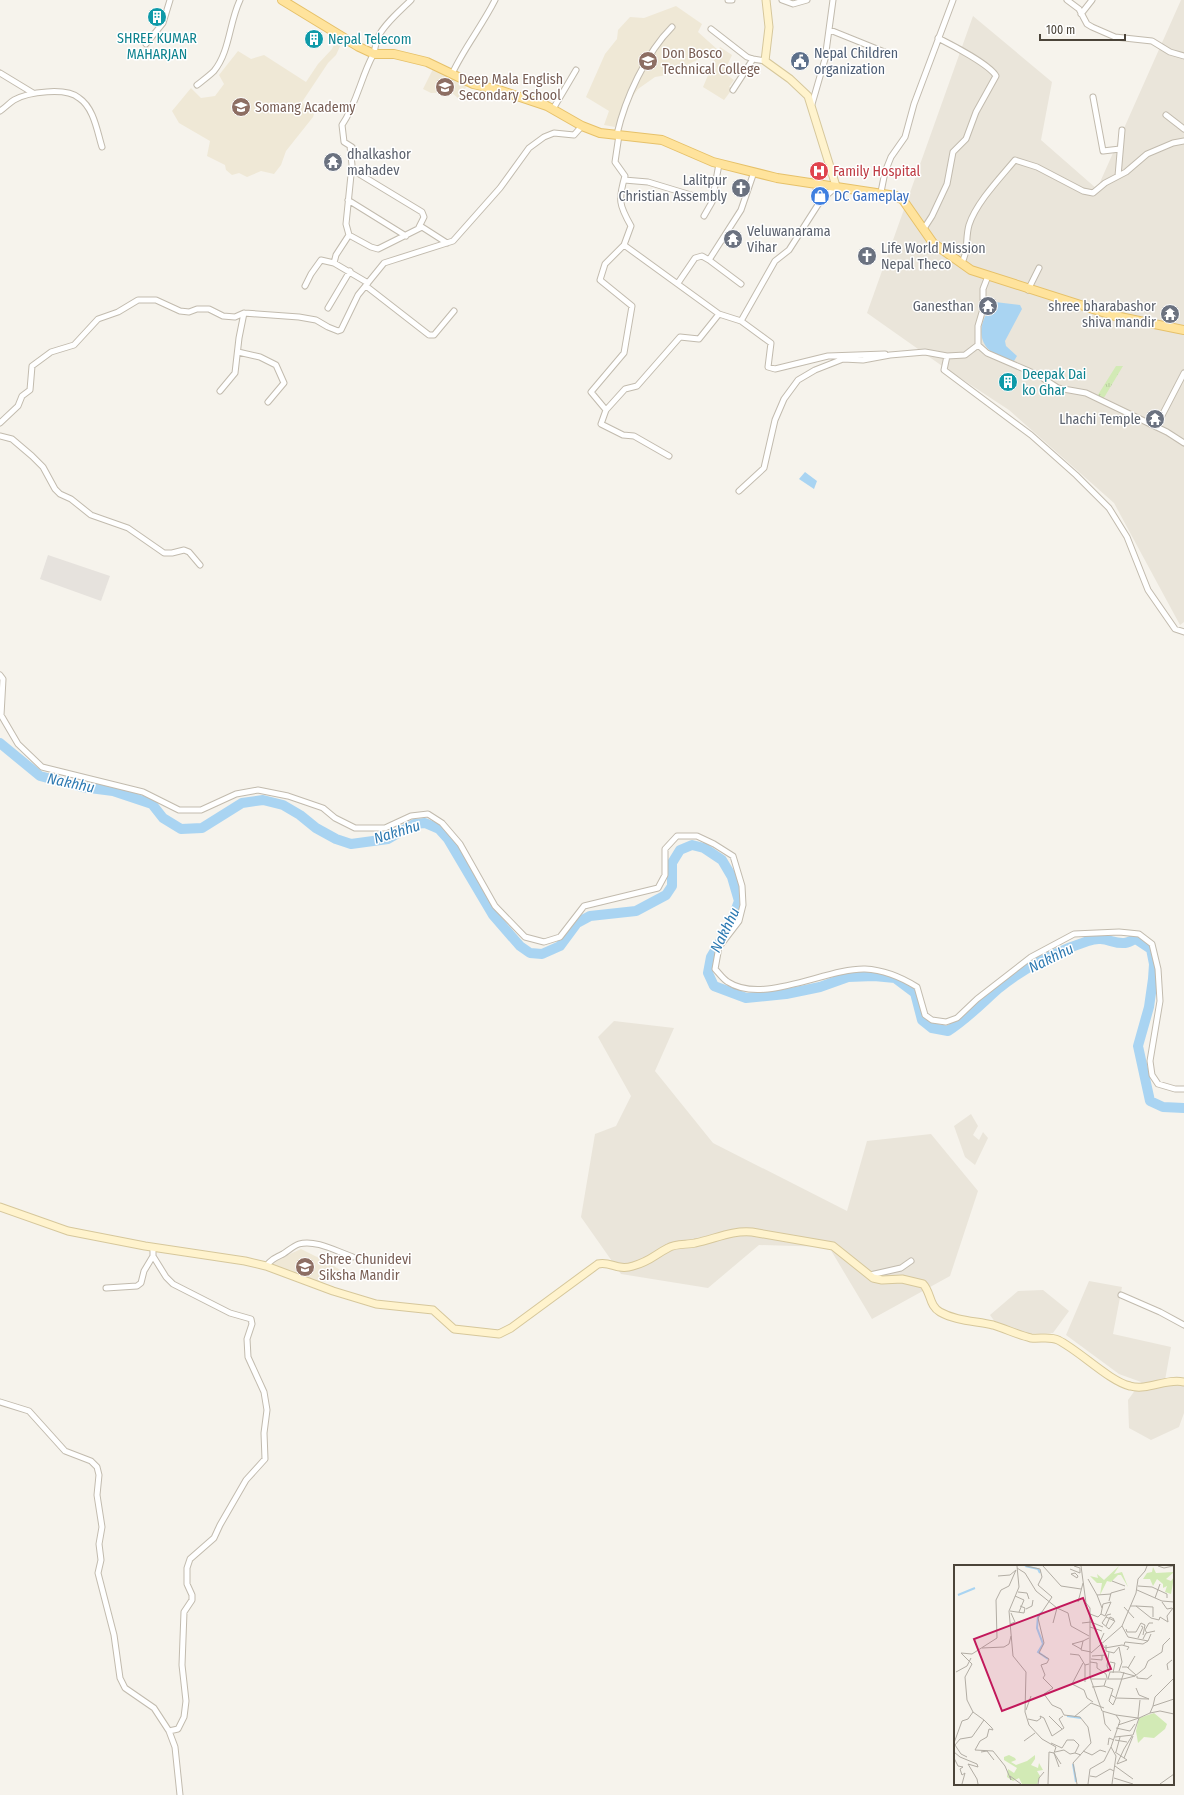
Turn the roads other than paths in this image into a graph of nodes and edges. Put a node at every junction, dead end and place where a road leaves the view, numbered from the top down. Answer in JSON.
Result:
{"nodes":[{"id":1,"x":170,"y":0,"type":"edge"},
{"id":2,"x":240,"y":0,"type":"edge"},
{"id":3,"x":282,"y":0,"type":"edge"},
{"id":4,"x":411,"y":0,"type":"edge"},
{"id":5,"x":495,"y":0,"type":"edge"},
{"id":6,"x":728,"y":0,"type":"edge"},
{"id":7,"x":732,"y":0,"type":"edge"},
{"id":8,"x":766,"y":0,"type":"edge"},
{"id":9,"x":782,"y":0,"type":"edge"},
{"id":10,"x":807,"y":0,"type":"edge"},
{"id":11,"x":833,"y":0,"type":"edge"},
{"id":12,"x":953,"y":0,"type":"edge"},
{"id":13,"x":1067,"y":0,"type":"edge"},
{"id":14,"x":1092,"y":0,"type":"edge"},
{"id":15,"x":1081,"y":14,"type":"junction"},
{"id":16,"x":672,"y":27,"type":"dead end"},
{"id":17,"x":711,"y":29,"type":"dead end"},
{"id":18,"x":830,"y":30,"type":"junction"},
{"id":19,"x":938,"y":38,"type":"junction"},
{"id":20,"x":146,"y":44,"type":"dead end"},
{"id":21,"x":887,"y":53,"type":"dead end"},
{"id":22,"x":374,"y":54,"type":"junction"},
{"id":23,"x":1184,"y":56,"type":"edge"},
{"id":24,"x":753,"y":59,"type":"junction"},
{"id":25,"x":765,"y":60,"type":"junction"},
{"id":26,"x":576,"y":70,"type":"dead end"},
{"id":27,"x":0,"y":73,"type":"edge"},
{"id":28,"x":452,"y":74,"type":"junction"},
{"id":29,"x":196,"y":85,"type":"dead end"},
{"id":30,"x":733,"y":90,"type":"dead end"},
{"id":31,"x":33,"y":93,"type":"junction"},
{"id":32,"x":1093,"y":97,"type":"dead end"},
{"id":33,"x":553,"y":109,"type":"junction"},
{"id":34,"x":0,"y":111,"type":"edge"},
{"id":35,"x":812,"y":111,"type":"junction"},
{"id":36,"x":1166,"y":116,"type":"dead end"},
{"id":37,"x":582,"y":126,"type":"junction"},
{"id":38,"x":1184,"y":129,"type":"edge"},
{"id":39,"x":1122,"y":130,"type":"dead end"},
{"id":40,"x":618,"y":135,"type":"junction"},
{"id":41,"x":1184,"y":140,"type":"edge"},
{"id":42,"x":102,"y":147,"type":"dead end"},
{"id":43,"x":1120,"y":149,"type":"junction"},
{"id":44,"x":719,"y":164,"type":"junction"},
{"id":45,"x":351,"y":169,"type":"junction"},
{"id":46,"x":754,"y":172,"type":"junction"},
{"id":47,"x":1118,"y":176,"type":"junction"},
{"id":48,"x":624,"y":180,"type":"junction"},
{"id":49,"x":836,"y":186,"type":"junction"},
{"id":50,"x":881,"y":192,"type":"junction"},
{"id":51,"x":691,"y":195,"type":"dead end"},
{"id":52,"x":348,"y":200,"type":"junction"},
{"id":53,"x":704,"y":216,"type":"dead end"},
{"id":54,"x":419,"y":227,"type":"junction"},
{"id":55,"x":923,"y":230,"type":"junction"},
{"id":56,"x":349,"y":235,"type":"junction"},
{"id":57,"x":406,"y":236,"type":"junction"},
{"id":58,"x":447,"y":242,"type":"junction"},
{"id":59,"x":624,"y":245,"type":"junction"},
{"id":60,"x":709,"y":260,"type":"junction"},
{"id":61,"x":334,"y":263,"type":"junction"},
{"id":62,"x":961,"y":264,"type":"junction"},
{"id":63,"x":1039,"y":268,"type":"dead end"},
{"id":64,"x":350,"y":271,"type":"junction"},
{"id":65,"x":988,"y":276,"type":"junction"},
{"id":66,"x":678,"y":283,"type":"junction"},
{"id":67,"x":741,"y":284,"type":"dead end"},
{"id":68,"x":367,"y":285,"type":"junction"},
{"id":69,"x":305,"y":286,"type":"dead end"},
{"id":70,"x":1028,"y":290,"type":"junction"},
{"id":71,"x":328,"y":308,"type":"dead end"},
{"id":72,"x":454,"y":311,"type":"dead end"},
{"id":73,"x":244,"y":313,"type":"junction"},
{"id":74,"x":719,"y":314,"type":"junction"},
{"id":75,"x":741,"y":321,"type":"junction"},
{"id":76,"x":1184,"y":330,"type":"edge"},
{"id":77,"x":978,"y":345,"type":"junction"},
{"id":78,"x":238,"y":352,"type":"junction"},
{"id":79,"x":890,"y":354,"type":"junction"},
{"id":80,"x":947,"y":356,"type":"junction"},
{"id":81,"x":1184,"y":373,"type":"edge"},
{"id":82,"x":220,"y":391,"type":"dead end"},
{"id":83,"x":268,"y":402,"type":"dead end"},
{"id":84,"x":606,"y":410,"type":"junction"},
{"id":85,"x":0,"y":423,"type":"edge"},
{"id":86,"x":1156,"y":427,"type":"junction"},
{"id":87,"x":0,"y":436,"type":"edge"},
{"id":88,"x":1184,"y":443,"type":"edge"},
{"id":89,"x":669,"y":456,"type":"dead end"},
{"id":90,"x":739,"y":491,"type":"dead end"},
{"id":91,"x":200,"y":565,"type":"dead end"},
{"id":92,"x":1184,"y":632,"type":"edge"},
{"id":93,"x":0,"y":675,"type":"edge"},
{"id":94,"x":1184,"y":1089,"type":"edge"},
{"id":95,"x":0,"y":1207,"type":"edge"},
{"id":96,"x":149,"y":1247,"type":"junction"},
{"id":97,"x":153,"y":1256,"type":"junction"},
{"id":98,"x":353,"y":1257,"type":"dead end"},
{"id":99,"x":911,"y":1261,"type":"dead end"},
{"id":100,"x":266,"y":1266,"type":"junction"},
{"id":101,"x":870,"y":1275,"type":"junction"},
{"id":102,"x":106,"y":1288,"type":"dead end"},
{"id":103,"x":1121,"y":1295,"type":"dead end"},
{"id":104,"x":1184,"y":1325,"type":"edge"},
{"id":105,"x":1184,"y":1382,"type":"edge"},
{"id":106,"x":0,"y":1402,"type":"edge"},
{"id":107,"x":169,"y":1730,"type":"junction"},
{"id":108,"x":180,"y":1795,"type":"edge"}],
"edges":[{"from":1,"to":20,"type":"street"},
{"from":2,"to":29,"type":"street"},
{"from":3,"to":22,"type":"main road"},
{"from":4,"to":22,"type":"street"},
{"from":5,"to":28,"type":"street"},
{"from":6,"to":7,"type":"street"},
{"from":8,"to":25,"type":"main road"},
{"from":9,"to":10,"type":"street"},
{"from":11,"to":18,"type":"street"},
{"from":12,"to":19,"type":"street"},
{"from":13,"to":15,"type":"street"},
{"from":14,"to":15,"type":"street"},
{"from":15,"to":23,"type":"street"},
{"from":16,"to":40,"type":"street"},
{"from":17,"to":24,"type":"street"},
{"from":18,"to":21,"type":"street"},
{"from":18,"to":35,"type":"street"},
{"from":19,"to":50,"type":"street"},
{"from":19,"to":55,"type":"street"},
{"from":22,"to":28,"type":"main road"},
{"from":22,"to":45,"type":"street"},
{"from":24,"to":25,"type":"street"},
{"from":24,"to":30,"type":"street"},
{"from":25,"to":35,"type":"main road"},
{"from":26,"to":33,"type":"street"},
{"from":27,"to":31,"type":"street"},
{"from":28,"to":33,"type":"main road"},
{"from":31,"to":34,"type":"street"},
{"from":31,"to":42,"type":"street"},
{"from":32,"to":43,"type":"street"},
{"from":33,"to":37,"type":"main road"},
{"from":35,"to":49,"type":"main road"},
{"from":36,"to":38,"type":"street"},
{"from":37,"to":40,"type":"main road"},
{"from":37,"to":58,"type":"street"},
{"from":39,"to":43,"type":"street"},
{"from":40,"to":44,"type":"main road"},
{"from":40,"to":48,"type":"street"},
{"from":41,"to":47,"type":"street"},
{"from":43,"to":47,"type":"street"},
{"from":44,"to":46,"type":"main road"},
{"from":44,"to":53,"type":"street"},
{"from":45,"to":52,"type":"street"},
{"from":45,"to":54,"type":"street"},
{"from":46,"to":49,"type":"main road"},
{"from":46,"to":60,"type":"street"},
{"from":47,"to":62,"type":"street"},
{"from":48,"to":51,"type":"street"},
{"from":48,"to":59,"type":"street"},
{"from":49,"to":50,"type":"main road"},
{"from":49,"to":75,"type":"street"},
{"from":50,"to":55,"type":"main road"},
{"from":52,"to":56,"type":"street"},
{"from":52,"to":57,"type":"street"},
{"from":54,"to":57,"type":"street"},
{"from":54,"to":58,"type":"street"},
{"from":55,"to":62,"type":"main road"},
{"from":56,"to":57,"type":"street"},
{"from":56,"to":61,"type":"street"},
{"from":58,"to":68,"type":"street"},
{"from":59,"to":66,"type":"street"},
{"from":59,"to":84,"type":"street"},
{"from":60,"to":66,"type":"street"},
{"from":60,"to":67,"type":"street"},
{"from":61,"to":64,"type":"street"},
{"from":61,"to":69,"type":"street"},
{"from":62,"to":65,"type":"main road"},
{"from":63,"to":70,"type":"street"},
{"from":64,"to":68,"type":"street"},
{"from":64,"to":71,"type":"street"},
{"from":65,"to":70,"type":"main road"},
{"from":65,"to":77,"type":"street"},
{"from":66,"to":74,"type":"street"},
{"from":68,"to":72,"type":"street"},
{"from":68,"to":73,"type":"street"},
{"from":70,"to":76,"type":"main road"},
{"from":73,"to":78,"type":"street"},
{"from":73,"to":85,"type":"street"},
{"from":74,"to":75,"type":"street"},
{"from":74,"to":84,"type":"street"},
{"from":75,"to":79,"type":"street"},
{"from":77,"to":80,"type":"street"},
{"from":77,"to":86,"type":"street"},
{"from":78,"to":82,"type":"street"},
{"from":78,"to":83,"type":"street"},
{"from":79,"to":80,"type":"street"},
{"from":79,"to":90,"type":"street"},
{"from":80,"to":92,"type":"street"},
{"from":81,"to":86,"type":"street"},
{"from":84,"to":89,"type":"street"},
{"from":86,"to":88,"type":"street"},
{"from":87,"to":91,"type":"street"},
{"from":93,"to":94,"type":"street"},
{"from":95,"to":96,"type":"main road"},
{"from":96,"to":97,"type":"street"},
{"from":96,"to":100,"type":"main road"},
{"from":97,"to":102,"type":"street"},
{"from":97,"to":107,"type":"street"},
{"from":98,"to":100,"type":"street"},
{"from":99,"to":101,"type":"street"},
{"from":100,"to":101,"type":"main road"},
{"from":101,"to":105,"type":"main road"},
{"from":103,"to":104,"type":"street"},
{"from":106,"to":107,"type":"street"},
{"from":107,"to":108,"type":"street"}]}
